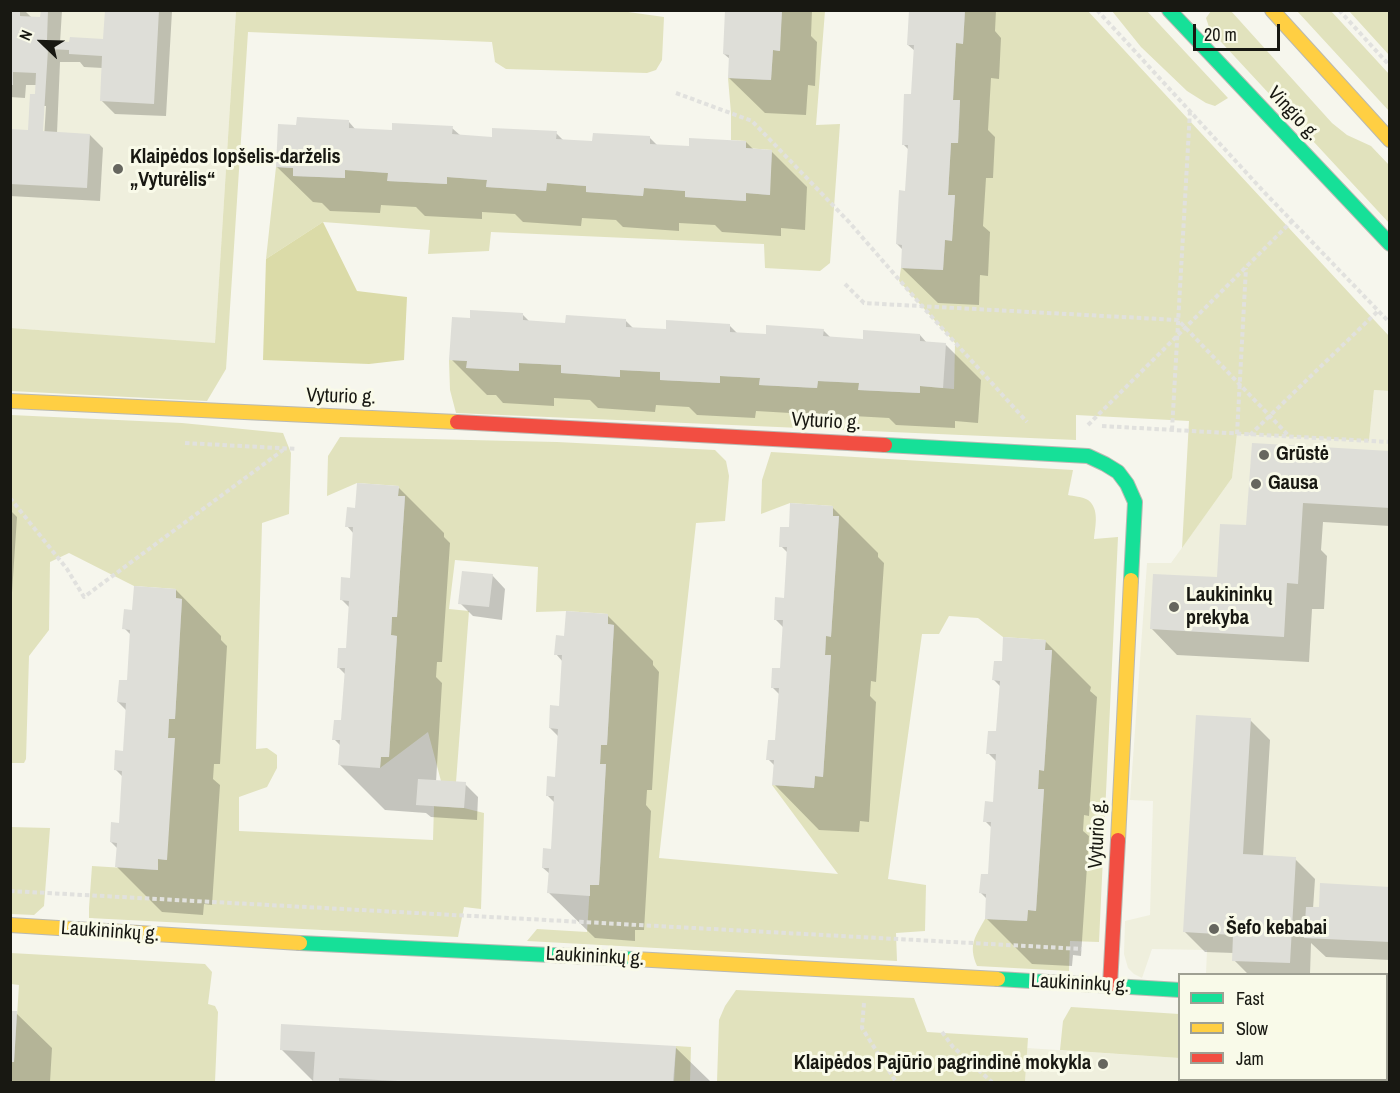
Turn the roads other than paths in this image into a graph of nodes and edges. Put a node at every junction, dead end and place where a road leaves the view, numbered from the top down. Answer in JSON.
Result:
{"nodes":[{"id":1,"x":1272,"y":10,"type":"edge"},
{"id":2,"x":1177,"y":13,"type":"edge"},
{"id":3,"x":1389,"y":140,"type":"edge"},
{"id":4,"x":1389,"y":244,"type":"edge"},
{"id":5,"x":10,"y":401,"type":"edge"},
{"id":6,"x":10,"y":926,"type":"edge"},
{"id":7,"x":1110,"y":985,"type":"junction"},
{"id":8,"x":1178,"y":990,"type":"edge"}],
"edges":[{"from":1,"to":3,"type":"street"},
{"from":2,"to":4,"type":"street","name":"Vingio g."},
{"from":5,"to":7,"type":"street","name":"Vyturio g."},
{"from":6,"to":7,"type":"street","name":"Laukininkų g."},
{"from":7,"to":8,"type":"street","name":"Laukininkų g."}]}
